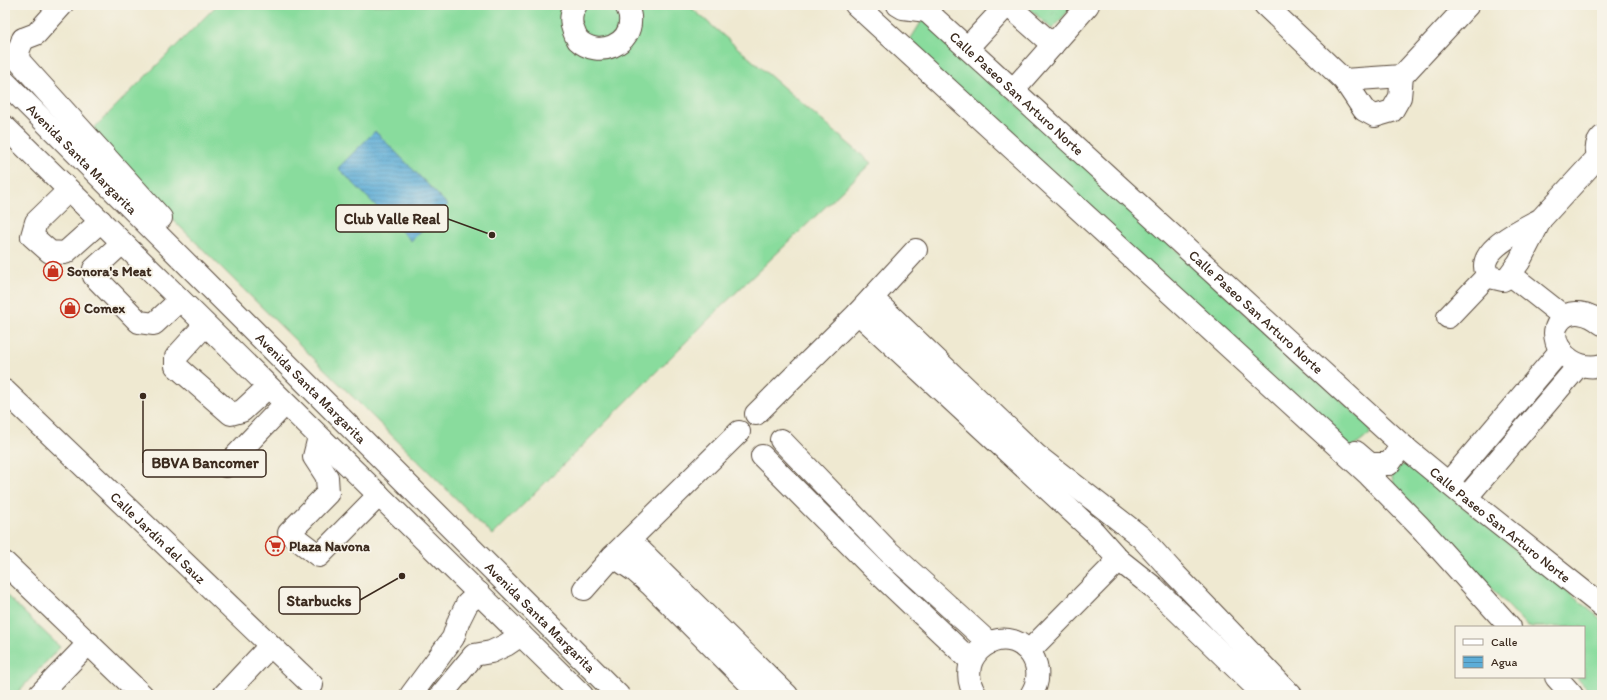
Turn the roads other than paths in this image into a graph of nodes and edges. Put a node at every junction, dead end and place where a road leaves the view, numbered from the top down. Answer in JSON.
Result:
{"nodes":[{"id":1,"x":46,"y":5,"type":"edge"},
{"id":2,"x":62,"y":5,"type":"edge"},
{"id":3,"x":576,"y":5,"type":"edge"},
{"id":4,"x":626,"y":5,"type":"edge"},
{"id":5,"x":856,"y":5,"type":"edge"},
{"id":6,"x":898,"y":5,"type":"edge"},
{"id":7,"x":1008,"y":5,"type":"edge"},
{"id":8,"x":1088,"y":5,"type":"edge"},
{"id":9,"x":1265,"y":5,"type":"edge"},
{"id":10,"x":1468,"y":5,"type":"edge"},
{"id":11,"x":923,"y":8,"type":"edge"},
{"id":12,"x":23,"y":39,"type":"junction"},
{"id":13,"x":1053,"y":45,"type":"junction"},
{"id":14,"x":967,"y":48,"type":"junction"},
{"id":15,"x":1402,"y":76,"type":"junction"},
{"id":16,"x":1344,"y":80,"type":"junction"},
{"id":17,"x":5,"y":82,"type":"edge"},
{"id":18,"x":1013,"y":90,"type":"junction"},
{"id":19,"x":8,"y":136,"type":"edge"},
{"id":20,"x":1601,"y":152,"type":"edge"},
{"id":21,"x":69,"y":190,"type":"junction"},
{"id":22,"x":1541,"y":219,"type":"junction"},
{"id":23,"x":101,"y":222,"type":"junction"},
{"id":24,"x":122,"y":243,"type":"junction"},
{"id":25,"x":916,"y":250,"type":"dead end"},
{"id":26,"x":178,"y":255,"type":"junction"},
{"id":27,"x":1511,"y":274,"type":"junction"},
{"id":28,"x":198,"y":275,"type":"junction"},
{"id":29,"x":1488,"y":275,"type":"junction"},
{"id":30,"x":180,"y":300,"type":"junction"},
{"id":31,"x":865,"y":306,"type":"junction"},
{"id":32,"x":1563,"y":316,"type":"junction"},
{"id":33,"x":1448,"y":317,"type":"dead end"},
{"id":34,"x":1602,"y":324,"type":"edge"},
{"id":35,"x":205,"y":325,"type":"junction"},
{"id":36,"x":1561,"y":350,"type":"junction"},
{"id":37,"x":1579,"y":365,"type":"junction"},
{"id":38,"x":1602,"y":365,"type":"edge"},
{"id":39,"x":268,"y":387,"type":"junction"},
{"id":40,"x":5,"y":391,"type":"edge"},
{"id":41,"x":285,"y":404,"type":"junction"},
{"id":42,"x":756,"y":414,"type":"junction"},
{"id":43,"x":1312,"y":423,"type":"junction"},
{"id":44,"x":739,"y":432,"type":"junction"},
{"id":45,"x":319,"y":437,"type":"junction"},
{"id":46,"x":781,"y":440,"type":"junction"},
{"id":47,"x":1007,"y":440,"type":"junction"},
{"id":48,"x":1402,"y":445,"type":"junction"},
{"id":49,"x":762,"y":456,"type":"junction"},
{"id":50,"x":226,"y":466,"type":"dead end"},
{"id":51,"x":1448,"y":483,"type":"junction"},
{"id":52,"x":379,"y":495,"type":"junction"},
{"id":53,"x":1466,"y":498,"type":"junction"},
{"id":54,"x":1120,"y":520,"type":"junction"},
{"id":55,"x":629,"y":541,"type":"junction"},
{"id":56,"x":1102,"y":541,"type":"junction"},
{"id":57,"x":888,"y":551,"type":"junction"},
{"id":58,"x":1157,"y":555,"type":"junction"},
{"id":59,"x":613,"y":556,"type":"junction"},
{"id":60,"x":1119,"y":560,"type":"junction"},
{"id":61,"x":5,"y":563,"type":"edge"},
{"id":62,"x":872,"y":567,"type":"junction"},
{"id":63,"x":1138,"y":575,"type":"junction"},
{"id":64,"x":584,"y":589,"type":"dead end"},
{"id":65,"x":479,"y":593,"type":"junction"},
{"id":66,"x":1602,"y":606,"type":"edge"},
{"id":67,"x":1509,"y":626,"type":"edge"},
{"id":68,"x":521,"y":635,"type":"junction"},
{"id":69,"x":89,"y":643,"type":"junction"},
{"id":70,"x":989,"y":643,"type":"junction"},
{"id":71,"x":270,"y":646,"type":"junction"},
{"id":72,"x":571,"y":647,"type":"junction"},
{"id":73,"x":1029,"y":651,"type":"junction"},
{"id":74,"x":971,"y":661,"type":"junction"},
{"id":75,"x":1557,"y":678,"type":"edge"},
{"id":76,"x":312,"y":685,"type":"dead end"},
{"id":77,"x":760,"y":685,"type":"edge"},
{"id":78,"x":1037,"y":692,"type":"edge"},
{"id":79,"x":39,"y":695,"type":"edge"},
{"id":80,"x":142,"y":695,"type":"edge"},
{"id":81,"x":224,"y":695,"type":"edge"},
{"id":82,"x":411,"y":695,"type":"edge"},
{"id":83,"x":441,"y":695,"type":"edge"},
{"id":84,"x":582,"y":695,"type":"edge"},
{"id":85,"x":618,"y":695,"type":"edge"},
{"id":86,"x":787,"y":695,"type":"edge"},
{"id":87,"x":976,"y":695,"type":"edge"},
{"id":88,"x":1264,"y":695,"type":"edge"},
{"id":89,"x":1291,"y":695,"type":"edge"},
{"id":90,"x":1572,"y":695,"type":"edge"}],
"edges":[{"from":1,"to":12,"type":"street"},
{"from":2,"to":12,"type":"street"},
{"from":3,"to":4,"type":"street"},
{"from":5,"to":43,"type":"street"},
{"from":6,"to":11,"type":"street"},
{"from":7,"to":13,"type":"street"},
{"from":7,"to":14,"type":"street"},
{"from":8,"to":13,"type":"street"},
{"from":9,"to":16,"type":"street"},
{"from":10,"to":15,"type":"street"},
{"from":11,"to":14,"type":"street","name":"Calle Paseo San Arturo Norte"},
{"from":12,"to":26,"type":"street"},
{"from":13,"to":18,"type":"street"},
{"from":14,"to":18,"type":"street","name":"Calle Paseo San Arturo Norte"},
{"from":15,"to":16,"type":"street"},
{"from":15,"to":16,"type":"street"},
{"from":17,"to":26,"type":"street","name":"Avenida Santa Margarita"},
{"from":18,"to":48,"type":"street","name":"Calle Paseo San Arturo Norte"},
{"from":19,"to":21,"type":"street","name":"Avenida Santa Margarita"},
{"from":20,"to":22,"type":"street"},
{"from":21,"to":23,"type":"street","name":"Avenida Santa Margarita"},
{"from":21,"to":23,"type":"street"},
{"from":22,"to":27,"type":"street"},
{"from":22,"to":29,"type":"street"},
{"from":23,"to":24,"type":"street","name":"Avenida Santa Margarita"},
{"from":24,"to":28,"type":"street"},
{"from":24,"to":30,"type":"street","name":"Avenida Santa Margarita"},
{"from":24,"to":30,"type":"street"},
{"from":25,"to":31,"type":"street"},
{"from":26,"to":28,"type":"street","name":"Avenida Santa Margarita"},
{"from":27,"to":29,"type":"street"},
{"from":27,"to":32,"type":"street"},
{"from":28,"to":72,"type":"street","name":"Avenida Santa Margarita"},
{"from":29,"to":33,"type":"street"},
{"from":30,"to":35,"type":"street","name":"Avenida Santa Margarita"},
{"from":31,"to":42,"type":"street"},
{"from":31,"to":47,"type":"street"},
{"from":32,"to":34,"type":"street"},
{"from":32,"to":36,"type":"street"},
{"from":35,"to":39,"type":"street","name":"Avenida Santa Margarita"},
{"from":35,"to":39,"type":"street"},
{"from":36,"to":37,"type":"street"},
{"from":36,"to":51,"type":"street"},
{"from":37,"to":38,"type":"street"},
{"from":37,"to":53,"type":"street"},
{"from":39,"to":41,"type":"street","name":"Avenida Santa Margarita"},
{"from":40,"to":71,"type":"street","name":"Calle Jardín del Sauz"},
{"from":41,"to":45,"type":"street","name":"Avenida Santa Margarita"},
{"from":41,"to":50,"type":"street"},
{"from":42,"to":44,"type":"street"},
{"from":42,"to":46,"type":"street"},
{"from":43,"to":48,"type":"street"},
{"from":43,"to":67,"type":"street"},
{"from":44,"to":49,"type":"street"},
{"from":44,"to":55,"type":"street"},
{"from":45,"to":52,"type":"street","name":"Avenida Santa Margarita"},
{"from":45,"to":52,"type":"street"},
{"from":46,"to":49,"type":"street"},
{"from":46,"to":57,"type":"street"},
{"from":47,"to":54,"type":"street"},
{"from":47,"to":56,"type":"street"},
{"from":48,"to":51,"type":"street","name":"Calle Paseo San Arturo Norte"},
{"from":49,"to":62,"type":"street"},
{"from":51,"to":53,"type":"street","name":"Calle Paseo San Arturo Norte"},
{"from":52,"to":65,"type":"street","name":"Avenida Santa Margarita"},
{"from":53,"to":66,"type":"street","name":"Calle Paseo San Arturo Norte"},
{"from":54,"to":56,"type":"street"},
{"from":54,"to":58,"type":"street"},
{"from":55,"to":59,"type":"street"},
{"from":55,"to":77,"type":"street"},
{"from":56,"to":60,"type":"street"},
{"from":57,"to":62,"type":"street"},
{"from":57,"to":70,"type":"street"},
{"from":58,"to":63,"type":"street"},
{"from":58,"to":89,"type":"street"},
{"from":59,"to":64,"type":"street"},
{"from":59,"to":77,"type":"street"},
{"from":60,"to":63,"type":"street"},
{"from":60,"to":73,"type":"street"},
{"from":61,"to":69,"type":"street"},
{"from":62,"to":74,"type":"street"},
{"from":63,"to":88,"type":"street"},
{"from":65,"to":68,"type":"street","name":"Avenida Santa Margarita"},
{"from":65,"to":72,"type":"street"},
{"from":65,"to":82,"type":"street"},
{"from":68,"to":83,"type":"street"},
{"from":68,"to":84,"type":"street","name":"Avenida Santa Margarita"},
{"from":69,"to":79,"type":"street"},
{"from":69,"to":80,"type":"street"},
{"from":70,"to":73,"type":"street"},
{"from":70,"to":74,"type":"street"},
{"from":71,"to":76,"type":"street","name":"Calle Jardín del Sauz"},
{"from":71,"to":81,"type":"street"},
{"from":72,"to":85,"type":"street","name":"Avenida Santa Margarita"},
{"from":73,"to":78,"type":"street"},
{"from":74,"to":87,"type":"street"},
{"from":75,"to":90,"type":"street"},
{"from":77,"to":86,"type":"street"}]}
